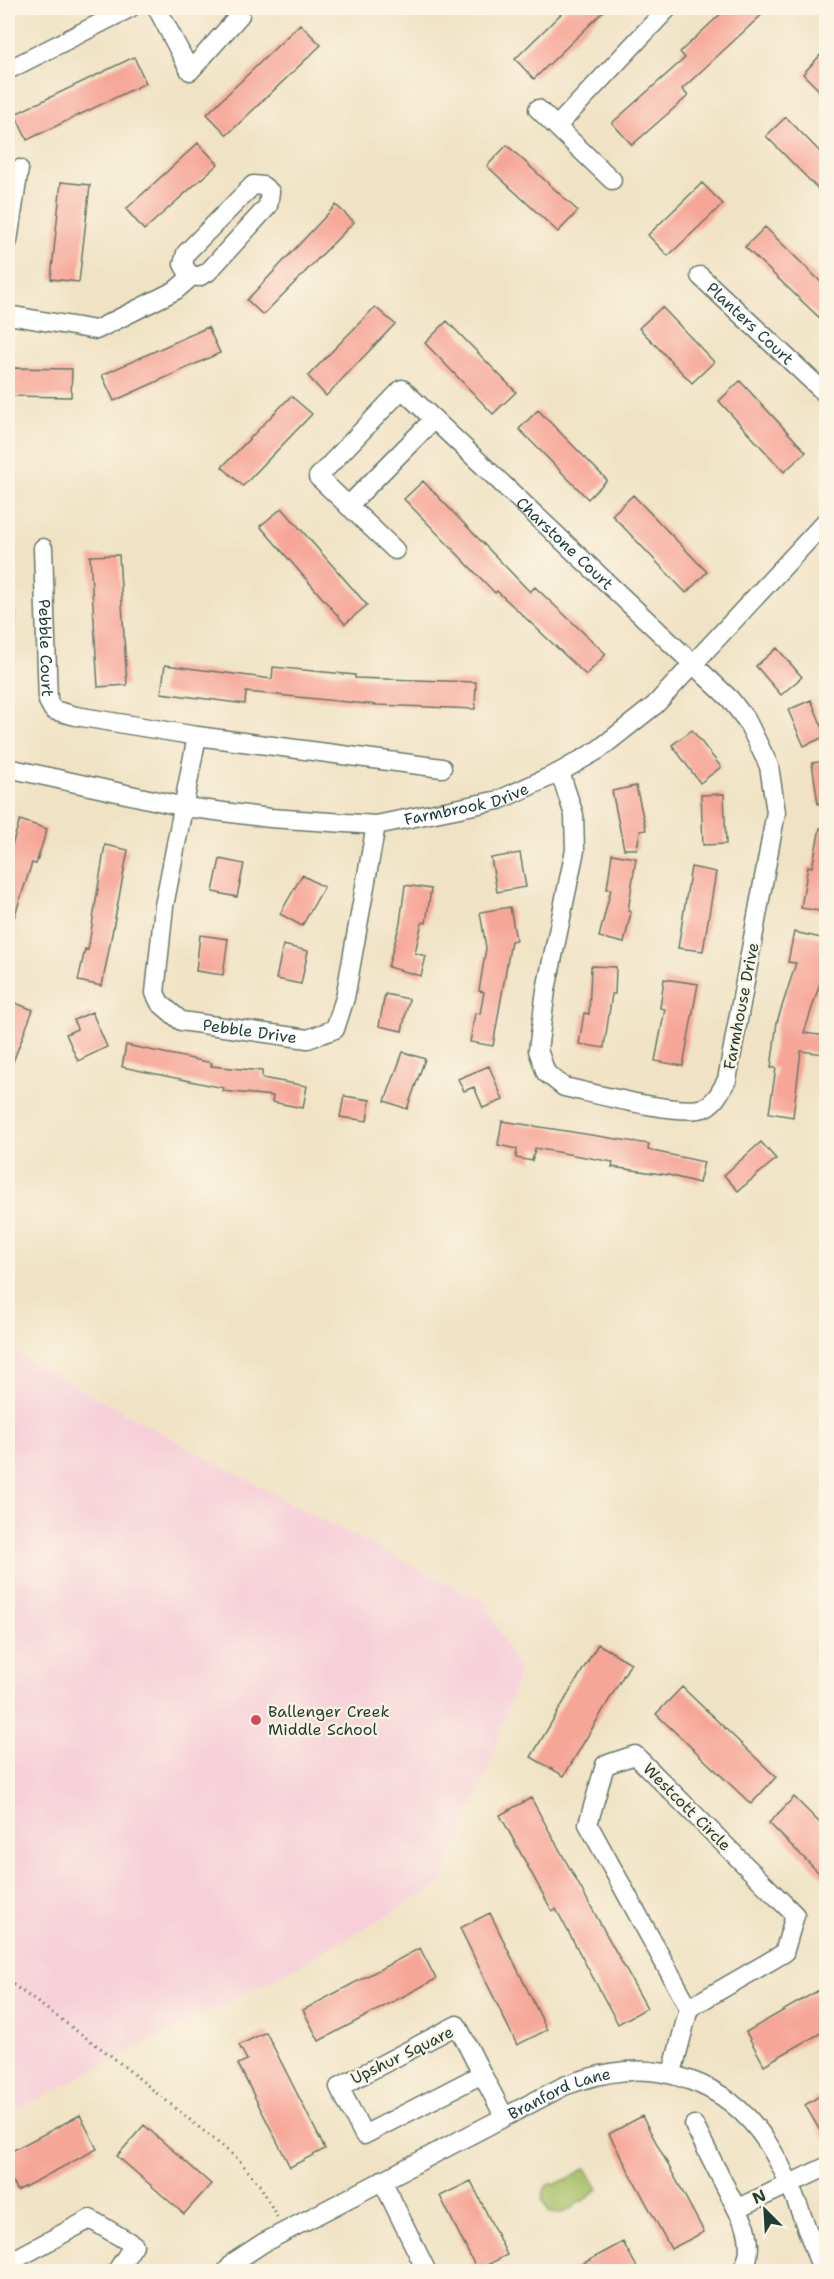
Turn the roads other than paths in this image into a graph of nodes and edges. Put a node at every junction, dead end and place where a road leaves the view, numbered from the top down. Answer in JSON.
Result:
{"nodes":[{"id":1,"x":130,"y":8,"type":"edge"},
{"id":2,"x":157,"y":8,"type":"edge"},
{"id":3,"x":232,"y":8,"type":"edge"},
{"id":4,"x":668,"y":8,"type":"edge"},
{"id":5,"x":8,"y":70,"type":"edge"},
{"id":6,"x":538,"y":109,"type":"dead end"},
{"id":7,"x":557,"y":126,"type":"junction"},
{"id":8,"x":19,"y":169,"type":"dead end"},
{"id":9,"x":612,"y":180,"type":"dead end"},
{"id":10,"x":8,"y":241,"type":"edge"},
{"id":11,"x":192,"y":276,"type":"junction"},
{"id":12,"x":700,"y":276,"type":"dead end"},
{"id":13,"x":8,"y":315,"type":"edge"},
{"id":14,"x":826,"y":394,"type":"edge"},
{"id":15,"x":434,"y":419,"type":"junction"},
{"id":16,"x":348,"y":506,"type":"junction"},
{"id":17,"x":826,"y":521,"type":"edge"},
{"id":18,"x":43,"y":548,"type":"dead end"},
{"id":19,"x":395,"y":550,"type":"dead end"},
{"id":20,"x":694,"y":666,"type":"junction"},
{"id":21,"x":197,"y":736,"type":"junction"},
{"id":22,"x":8,"y":768,"type":"edge"},
{"id":23,"x":442,"y":768,"type":"dead end"},
{"id":24,"x":560,"y":772,"type":"junction"},
{"id":25,"x":185,"y":807,"type":"junction"},
{"id":26,"x":376,"y":825,"type":"junction"},
{"id":27,"x":688,"y":2007,"type":"junction"},
{"id":28,"x":672,"y":2073,"type":"junction"},
{"id":29,"x":482,"y":2074,"type":"junction"},
{"id":30,"x":504,"y":2116,"type":"junction"},
{"id":31,"x":694,"y":2125,"type":"dead end"},
{"id":32,"x":826,"y":2168,"type":"edge"},
{"id":33,"x":382,"y":2180,"type":"junction"},
{"id":34,"x":789,"y":2186,"type":"junction"},
{"id":35,"x":738,"y":2208,"type":"junction"},
{"id":36,"x":8,"y":2263,"type":"edge"},
{"id":37,"x":116,"y":2271,"type":"edge"},
{"id":38,"x":226,"y":2271,"type":"edge"},
{"id":39,"x":427,"y":2271,"type":"edge"},
{"id":40,"x":740,"y":2271,"type":"edge"},
{"id":41,"x":823,"y":2271,"type":"edge"}],
"edges":[{"from":1,"to":5,"type":"street"},
{"from":2,"to":3,"type":"street"},
{"from":4,"to":7,"type":"street"},
{"from":6,"to":7,"type":"street"},
{"from":7,"to":9,"type":"street"},
{"from":8,"to":10,"type":"street"},
{"from":11,"to":11,"type":"street"},
{"from":11,"to":13,"type":"street"},
{"from":12,"to":14,"type":"street","name":"Planters Court"},
{"from":15,"to":16,"type":"street"},
{"from":15,"to":16,"type":"street","name":"Charstone Court"},
{"from":15,"to":20,"type":"street","name":"Charstone Court"},
{"from":16,"to":19,"type":"street","name":"Charstone Court"},
{"from":17,"to":20,"type":"street","name":"Farmbrook Drive"},
{"from":18,"to":21,"type":"street","name":"Pebble Court"},
{"from":20,"to":24,"type":"street","name":"Farmbrook Drive"},
{"from":20,"to":24,"type":"street","name":"Farmhouse Drive"},
{"from":21,"to":23,"type":"street","name":"Pebble Court"},
{"from":21,"to":25,"type":"street"},
{"from":22,"to":25,"type":"street","name":"Farmbrook Drive"},
{"from":24,"to":26,"type":"street","name":"Farmbrook Drive"},
{"from":25,"to":26,"type":"street","name":"Farmbrook Drive"},
{"from":25,"to":26,"type":"street","name":"Pebble Drive"},
{"from":27,"to":27,"type":"street","name":"Westcott Circle"},
{"from":27,"to":28,"type":"street"},
{"from":28,"to":30,"type":"street","name":"Branford Lane"},
{"from":28,"to":34,"type":"street","name":"Branford Lane"},
{"from":29,"to":29,"type":"street","name":"Upshur Square"},
{"from":29,"to":30,"type":"street","name":"Upshur Square"},
{"from":30,"to":33,"type":"street","name":"Branford Lane"},
{"from":31,"to":35,"type":"street"},
{"from":32,"to":34,"type":"street"},
{"from":33,"to":38,"type":"street","name":"Branford Lane"},
{"from":33,"to":39,"type":"street"},
{"from":34,"to":35,"type":"street"},
{"from":34,"to":41,"type":"street","name":"Branford Lane"},
{"from":35,"to":40,"type":"street"},
{"from":36,"to":37,"type":"street"}]}
